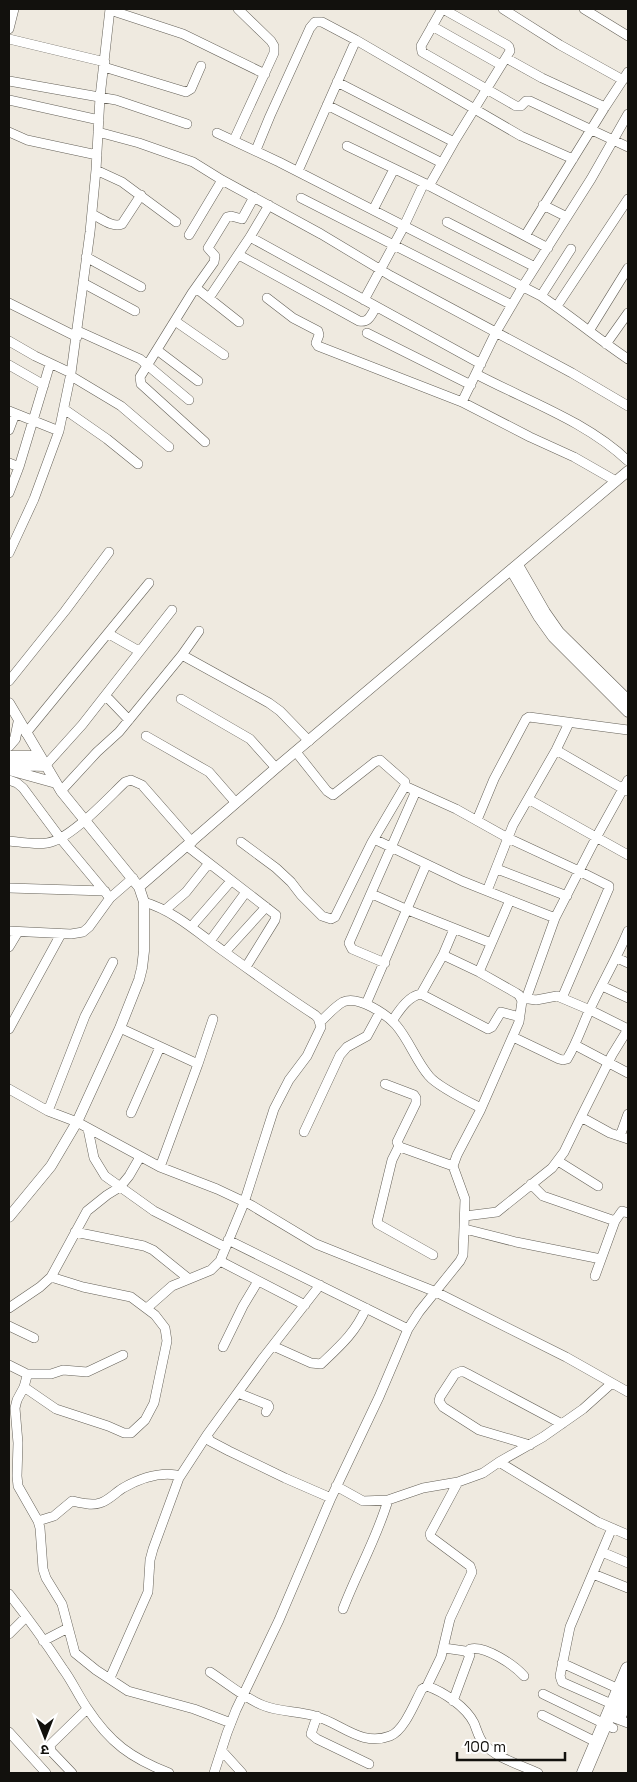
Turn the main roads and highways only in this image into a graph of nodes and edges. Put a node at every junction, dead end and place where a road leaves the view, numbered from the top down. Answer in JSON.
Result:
{"nodes":[{"id":1,"x":628,"y":1669,"type":"edge"},
{"id":2,"x":624,"y":1691,"type":"edge"},
{"id":3,"x":615,"y":1720,"type":"edge"},
{"id":4,"x":584,"y":1773,"type":"edge"},
{"id":5,"x":593,"y":1773,"type":"edge"}],
"edges":[{"from":1,"to":2,"type":"main road"},
{"from":2,"to":3,"type":"main road"},
{"from":3,"to":4,"type":"main road"},
{"from":3,"to":5,"type":"main road"}]}
